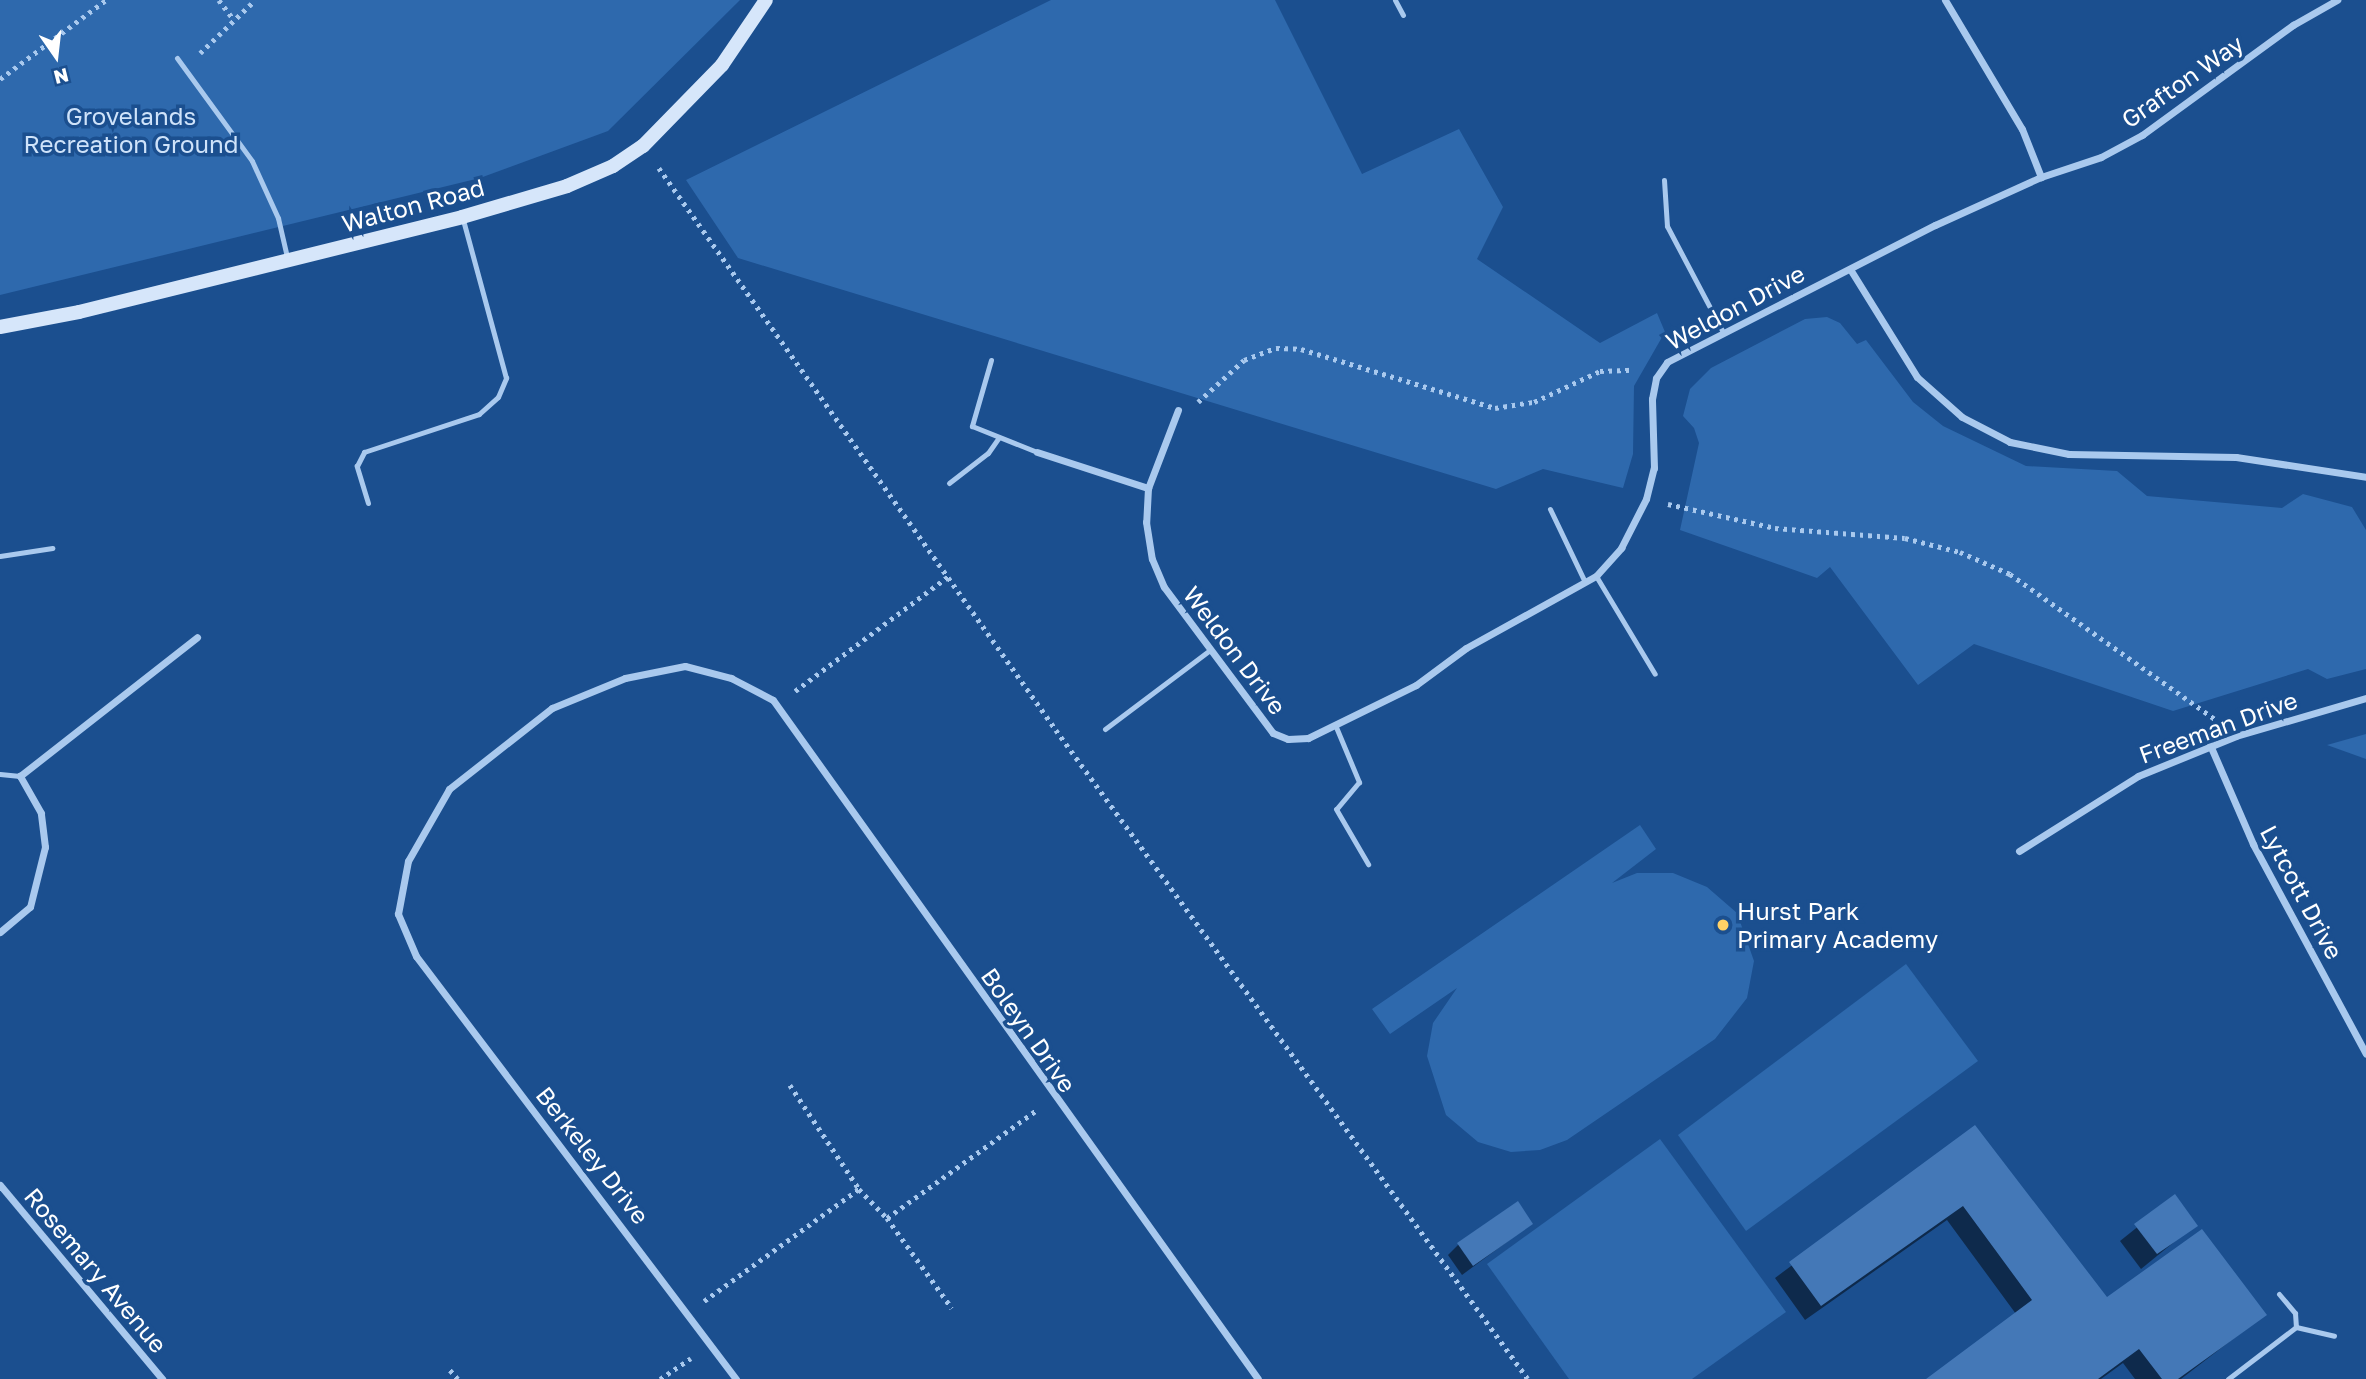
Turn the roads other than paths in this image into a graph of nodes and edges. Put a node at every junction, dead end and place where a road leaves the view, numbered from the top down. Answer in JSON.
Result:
{"nodes":[{"id":1,"x":766,"y":0,"type":"edge"},
{"id":2,"x":1395,"y":0,"type":"edge"},
{"id":3,"x":1945,"y":0,"type":"edge"},
{"id":4,"x":2337,"y":0,"type":"edge"},
{"id":5,"x":2326,"y":2,"type":"edge"},
{"id":6,"x":1403,"y":15,"type":"dead end"},
{"id":7,"x":177,"y":58,"type":"dead end"},
{"id":8,"x":2041,"y":177,"type":"junction"},
{"id":9,"x":1664,"y":180,"type":"dead end"},
{"id":10,"x":463,"y":217,"type":"junction"},
{"id":11,"x":288,"y":260,"type":"junction"},
{"id":12,"x":1850,"y":269,"type":"junction"},
{"id":13,"x":0,"y":327,"type":"edge"},
{"id":14,"x":1723,"y":332,"type":"junction"},
{"id":15,"x":990,"y":360,"type":"dead end"},
{"id":16,"x":1178,"y":410,"type":"road end"},
{"id":17,"x":999,"y":437,"type":"junction"},
{"id":18,"x":1037,"y":452,"type":"joint"},
{"id":19,"x":2366,"y":477,"type":"edge"},
{"id":20,"x":949,"y":483,"type":"dead end"},
{"id":21,"x":1149,"y":488,"type":"junction"},
{"id":22,"x":368,"y":503,"type":"dead end"},
{"id":23,"x":1550,"y":509,"type":"dead end"},
{"id":24,"x":52,"y":548,"type":"dead end"},
{"id":25,"x":0,"y":556,"type":"edge"},
{"id":26,"x":1596,"y":576,"type":"junction"},
{"id":27,"x":1586,"y":582,"type":"junction"},
{"id":28,"x":198,"y":637,"type":"dead end"},
{"id":29,"x":1210,"y":650,"type":"junction"},
{"id":30,"x":1655,"y":674,"type":"dead end"},
{"id":31,"x":2366,"y":698,"type":"edge"},
{"id":32,"x":772,"y":700,"type":"joint"},
{"id":33,"x":1336,"y":727,"type":"junction"},
{"id":34,"x":1105,"y":729,"type":"dead end"},
{"id":35,"x":2210,"y":745,"type":"junction"},
{"id":36,"x":0,"y":774,"type":"edge"},
{"id":37,"x":20,"y":776,"type":"junction"},
{"id":38,"x":2019,"y":851,"type":"dead end"},
{"id":39,"x":1368,"y":864,"type":"dead end"},
{"id":40,"x":0,"y":932,"type":"edge"},
{"id":41,"x":2366,"y":1054,"type":"edge"},
{"id":42,"x":0,"y":1185,"type":"edge"},
{"id":43,"x":2279,"y":1294,"type":"dead end"},
{"id":44,"x":2296,"y":1327,"type":"junction"},
{"id":45,"x":2334,"y":1336,"type":"dead end"},
{"id":46,"x":162,"y":1379,"type":"edge"},
{"id":47,"x":736,"y":1379,"type":"edge"},
{"id":48,"x":1258,"y":1379,"type":"edge"},
{"id":49,"x":2228,"y":1379,"type":"edge"}],
"edges":[{"from":1,"to":10,"type":"main road","name":"Walton Road"},
{"from":2,"to":6,"type":"lane"},
{"from":3,"to":8,"type":"street"},
{"from":4,"to":5,"type":"street","name":"Grafton Way"},
{"from":5,"to":8,"type":"street","name":"Grafton Way"},
{"from":7,"to":11,"type":"lane"},
{"from":8,"to":12,"type":"street","name":"Grafton Way"},
{"from":9,"to":14,"type":"lane"},
{"from":10,"to":11,"type":"main road","name":"Walton Road"},
{"from":10,"to":22,"type":"lane"},
{"from":11,"to":13,"type":"main road","name":"Walton Road"},
{"from":12,"to":14,"type":"street","name":"Weldon Drive"},
{"from":12,"to":19,"type":"street"},
{"from":14,"to":26,"type":"street","name":"Weldon Drive"},
{"from":15,"to":17,"type":"lane"},
{"from":16,"to":21,"type":"street","name":"Weldon Drive"},
{"from":17,"to":18,"type":"lane"},
{"from":17,"to":20,"type":"lane"},
{"from":18,"to":21,"type":"street"},
{"from":21,"to":29,"type":"street","name":"Weldon Drive"},
{"from":23,"to":27,"type":"lane"},
{"from":24,"to":25,"type":"lane"},
{"from":26,"to":27,"type":"street","name":"Weldon Drive"},
{"from":26,"to":30,"type":"lane"},
{"from":27,"to":33,"type":"street","name":"Weldon Drive"},
{"from":28,"to":37,"type":"street"},
{"from":29,"to":33,"type":"street","name":"Weldon Drive"},
{"from":29,"to":34,"type":"lane"},
{"from":31,"to":35,"type":"street","name":"Freeman Drive"},
{"from":32,"to":47,"type":"street","name":"Berkeley Drive"},
{"from":32,"to":48,"type":"street","name":"Boleyn Drive"},
{"from":33,"to":39,"type":"lane"},
{"from":35,"to":38,"type":"street","name":"Freeman Drive"},
{"from":35,"to":41,"type":"street","name":"Lytcott Drive"},
{"from":36,"to":37,"type":"lane"},
{"from":37,"to":40,"type":"street"},
{"from":42,"to":46,"type":"street","name":"Rosemary Avenue"},
{"from":43,"to":44,"type":"lane"},
{"from":44,"to":45,"type":"lane"},
{"from":44,"to":49,"type":"lane"}]}
